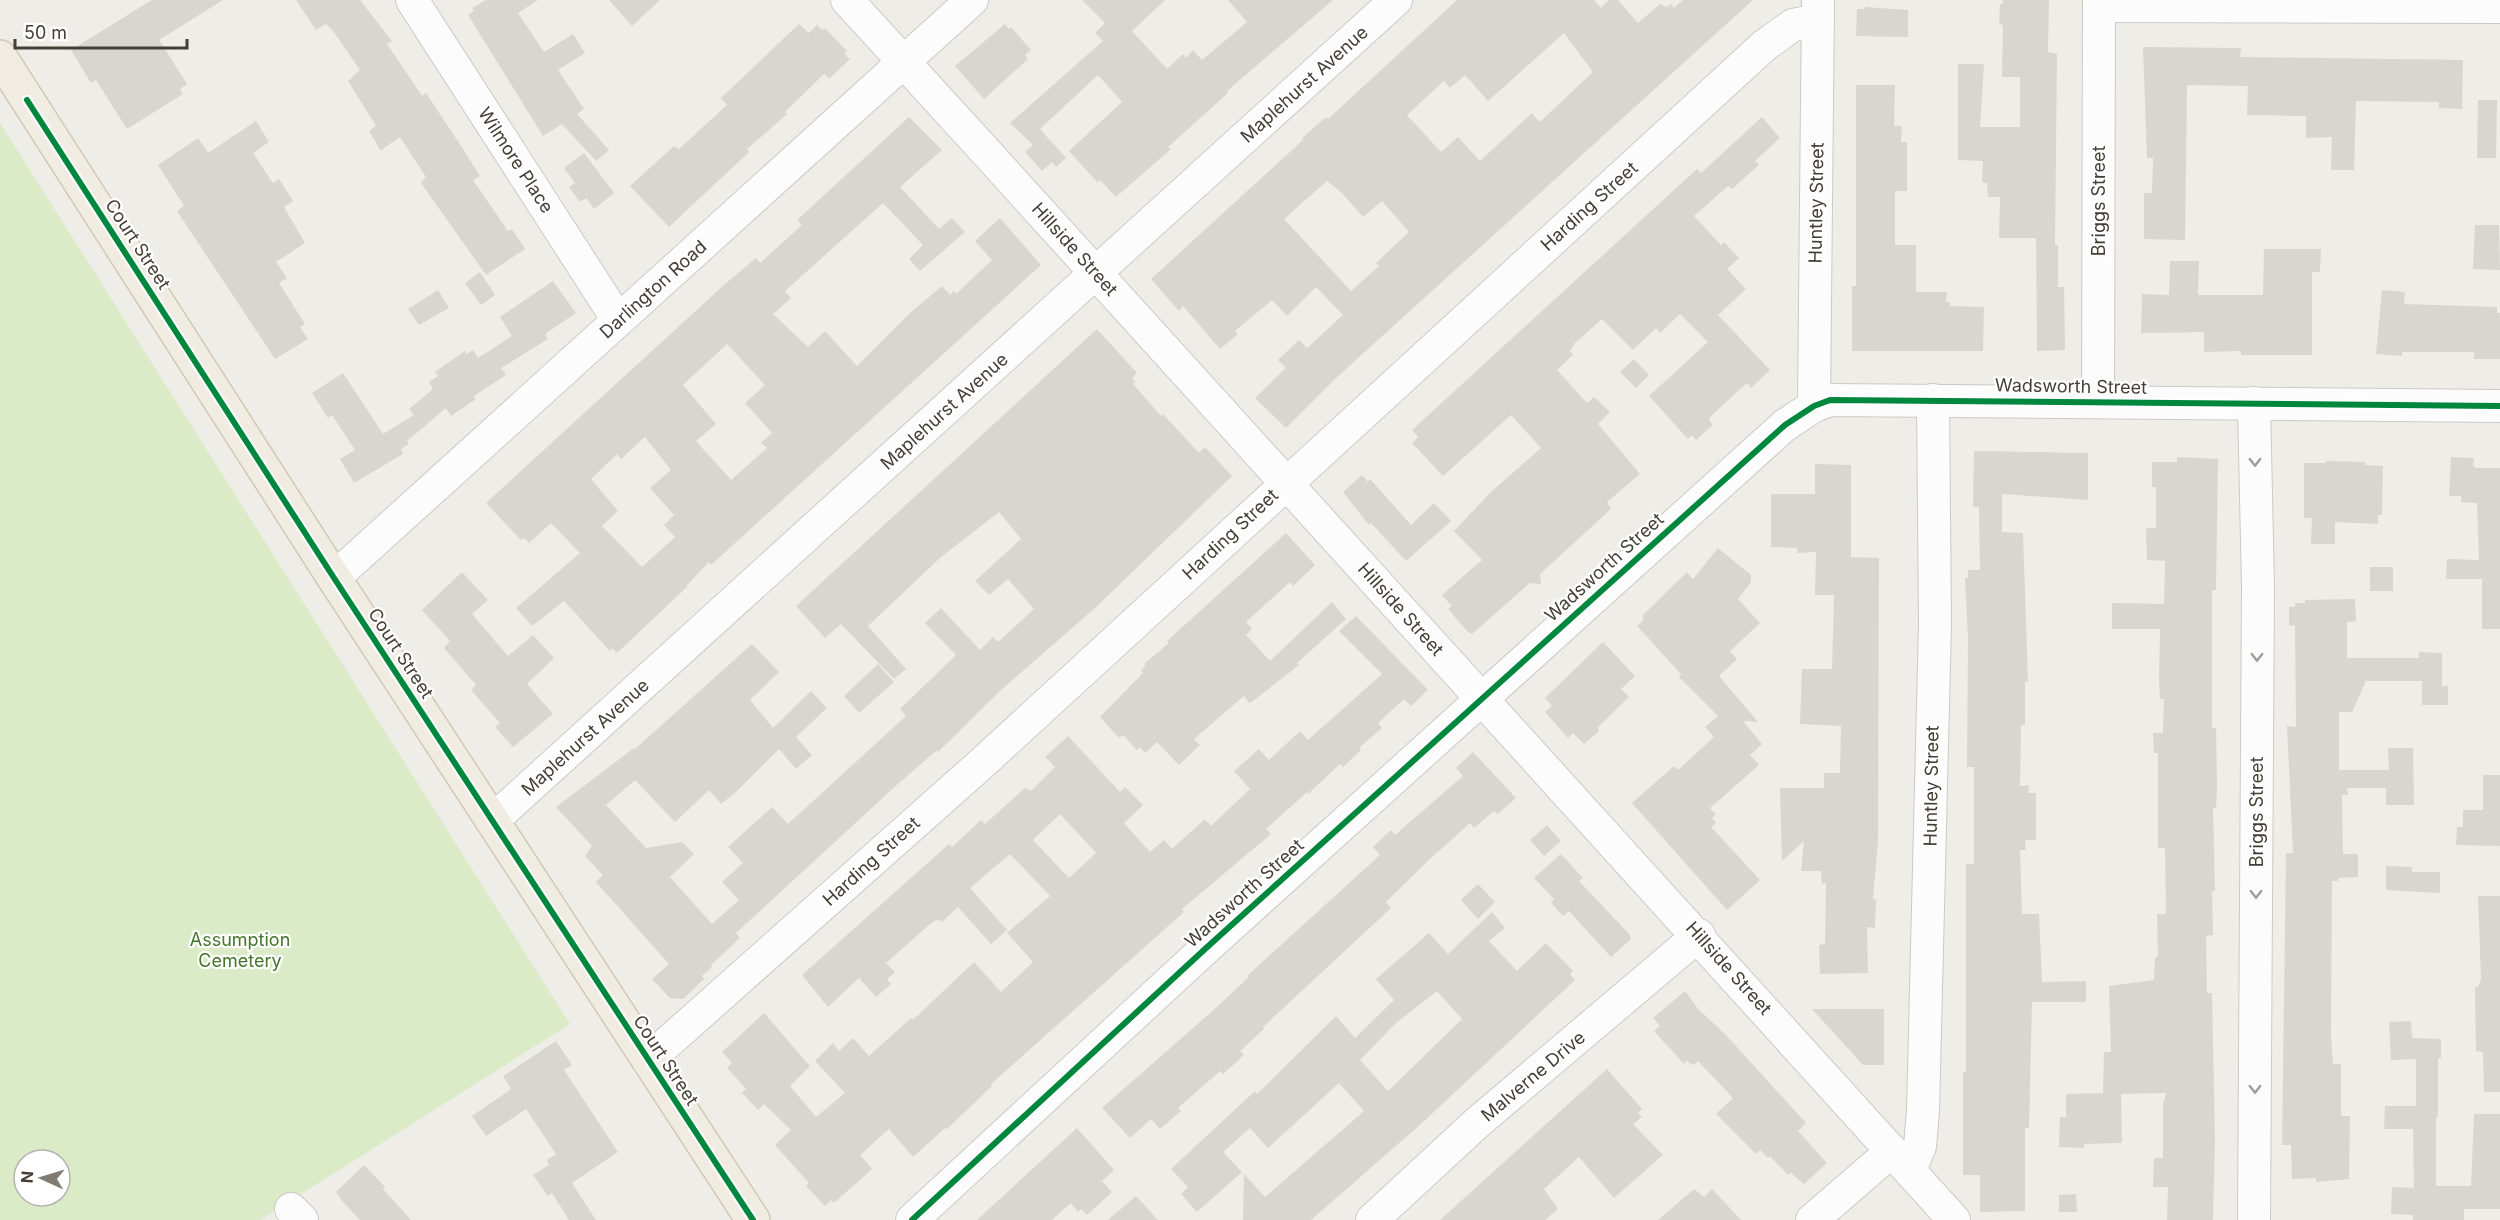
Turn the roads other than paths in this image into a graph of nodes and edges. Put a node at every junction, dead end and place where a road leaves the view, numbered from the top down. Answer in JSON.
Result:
{"nodes":[{"id":1,"x":412,"y":0,"type":"edge"},
{"id":2,"x":847,"y":0,"type":"edge"},
{"id":3,"x":972,"y":0,"type":"edge"},
{"id":4,"x":1396,"y":0,"type":"edge"},
{"id":5,"x":2099,"y":3,"type":"edge"},
{"id":6,"x":2500,"y":7,"type":"edge"},
{"id":7,"x":1818,"y":10,"type":"edge"},
{"id":8,"x":0,"y":57,"type":"edge"},
{"id":9,"x":904,"y":62,"type":"junction"},
{"id":10,"x":1096,"y":272,"type":"junction"},
{"id":11,"x":618,"y":320,"type":"junction"},
{"id":12,"x":1933,"y":400,"type":"junction"},
{"id":13,"x":2098,"y":402,"type":"junction"},
{"id":14,"x":2254,"y":404,"type":"junction"},
{"id":15,"x":1814,"y":406,"type":"junction"},
{"id":16,"x":2500,"y":406,"type":"edge"},
{"id":17,"x":1287,"y":482,"type":"junction"},
{"id":18,"x":334,"y":578,"type":"junction"},
{"id":19,"x":1482,"y":698,"type":"junction"},
{"id":20,"x":492,"y":821,"type":"junction"},
{"id":21,"x":1699,"y":935,"type":"junction"},
{"id":22,"x":648,"y":1060,"type":"junction"},
{"id":23,"x":1901,"y":1161,"type":"junction"},
{"id":24,"x":753,"y":1220,"type":"edge"},
{"id":25,"x":912,"y":1220,"type":"edge"},
{"id":26,"x":1372,"y":1220,"type":"edge"},
{"id":27,"x":1812,"y":1220,"type":"edge"},
{"id":28,"x":1954,"y":1220,"type":"edge"},
{"id":29,"x":2254,"y":1220,"type":"edge"}],
"edges":[{"from":1,"to":11,"type":"street","name":"Wilmore Place"},
{"from":2,"to":9,"type":"street","name":"Hillside Street"},
{"from":3,"to":9,"type":"street","name":"Darlington Road"},
{"from":4,"to":10,"type":"street","name":"Maplehurst Avenue"},
{"from":5,"to":6,"type":"street"},
{"from":5,"to":13,"type":"street","name":"Briggs Street"},
{"from":7,"to":15,"type":"street","name":"Huntley Street"},
{"from":7,"to":17,"type":"street","name":"Harding Street"},
{"from":8,"to":18,"type":"main road","name":"Court Street"},
{"from":9,"to":10,"type":"street","name":"Hillside Street"},
{"from":9,"to":11,"type":"street","name":"Darlington Road"},
{"from":10,"to":17,"type":"street","name":"Hillside Street"},
{"from":10,"to":20,"type":"street","name":"Maplehurst Avenue"},
{"from":11,"to":18,"type":"street","name":"Darlington Road"},
{"from":12,"to":13,"type":"street","name":"Wadsworth Street"},
{"from":12,"to":15,"type":"street","name":"Wadsworth Street"},
{"from":12,"to":23,"type":"street","name":"Huntley Street"},
{"from":13,"to":14,"type":"street","name":"Wadsworth Street"},
{"from":14,"to":16,"type":"street","name":"Wadsworth Street"},
{"from":14,"to":29,"type":"street","name":"Briggs Street","one_way":true},
{"from":15,"to":19,"type":"street","name":"Wadsworth Street"},
{"from":17,"to":19,"type":"street","name":"Hillside Street"},
{"from":17,"to":22,"type":"street","name":"Harding Street"},
{"from":18,"to":20,"type":"main road","name":"Court Street"},
{"from":19,"to":21,"type":"street","name":"Hillside Street"},
{"from":19,"to":25,"type":"street","name":"Wadsworth Street"},
{"from":20,"to":22,"type":"main road","name":"Court Street"},
{"from":21,"to":23,"type":"street","name":"Hillside Street"},
{"from":21,"to":26,"type":"street","name":"Malverne Drive"},
{"from":22,"to":24,"type":"main road","name":"Court Street"},
{"from":23,"to":27,"type":"street"},
{"from":23,"to":28,"type":"street","name":"Hillside Street"}]}
